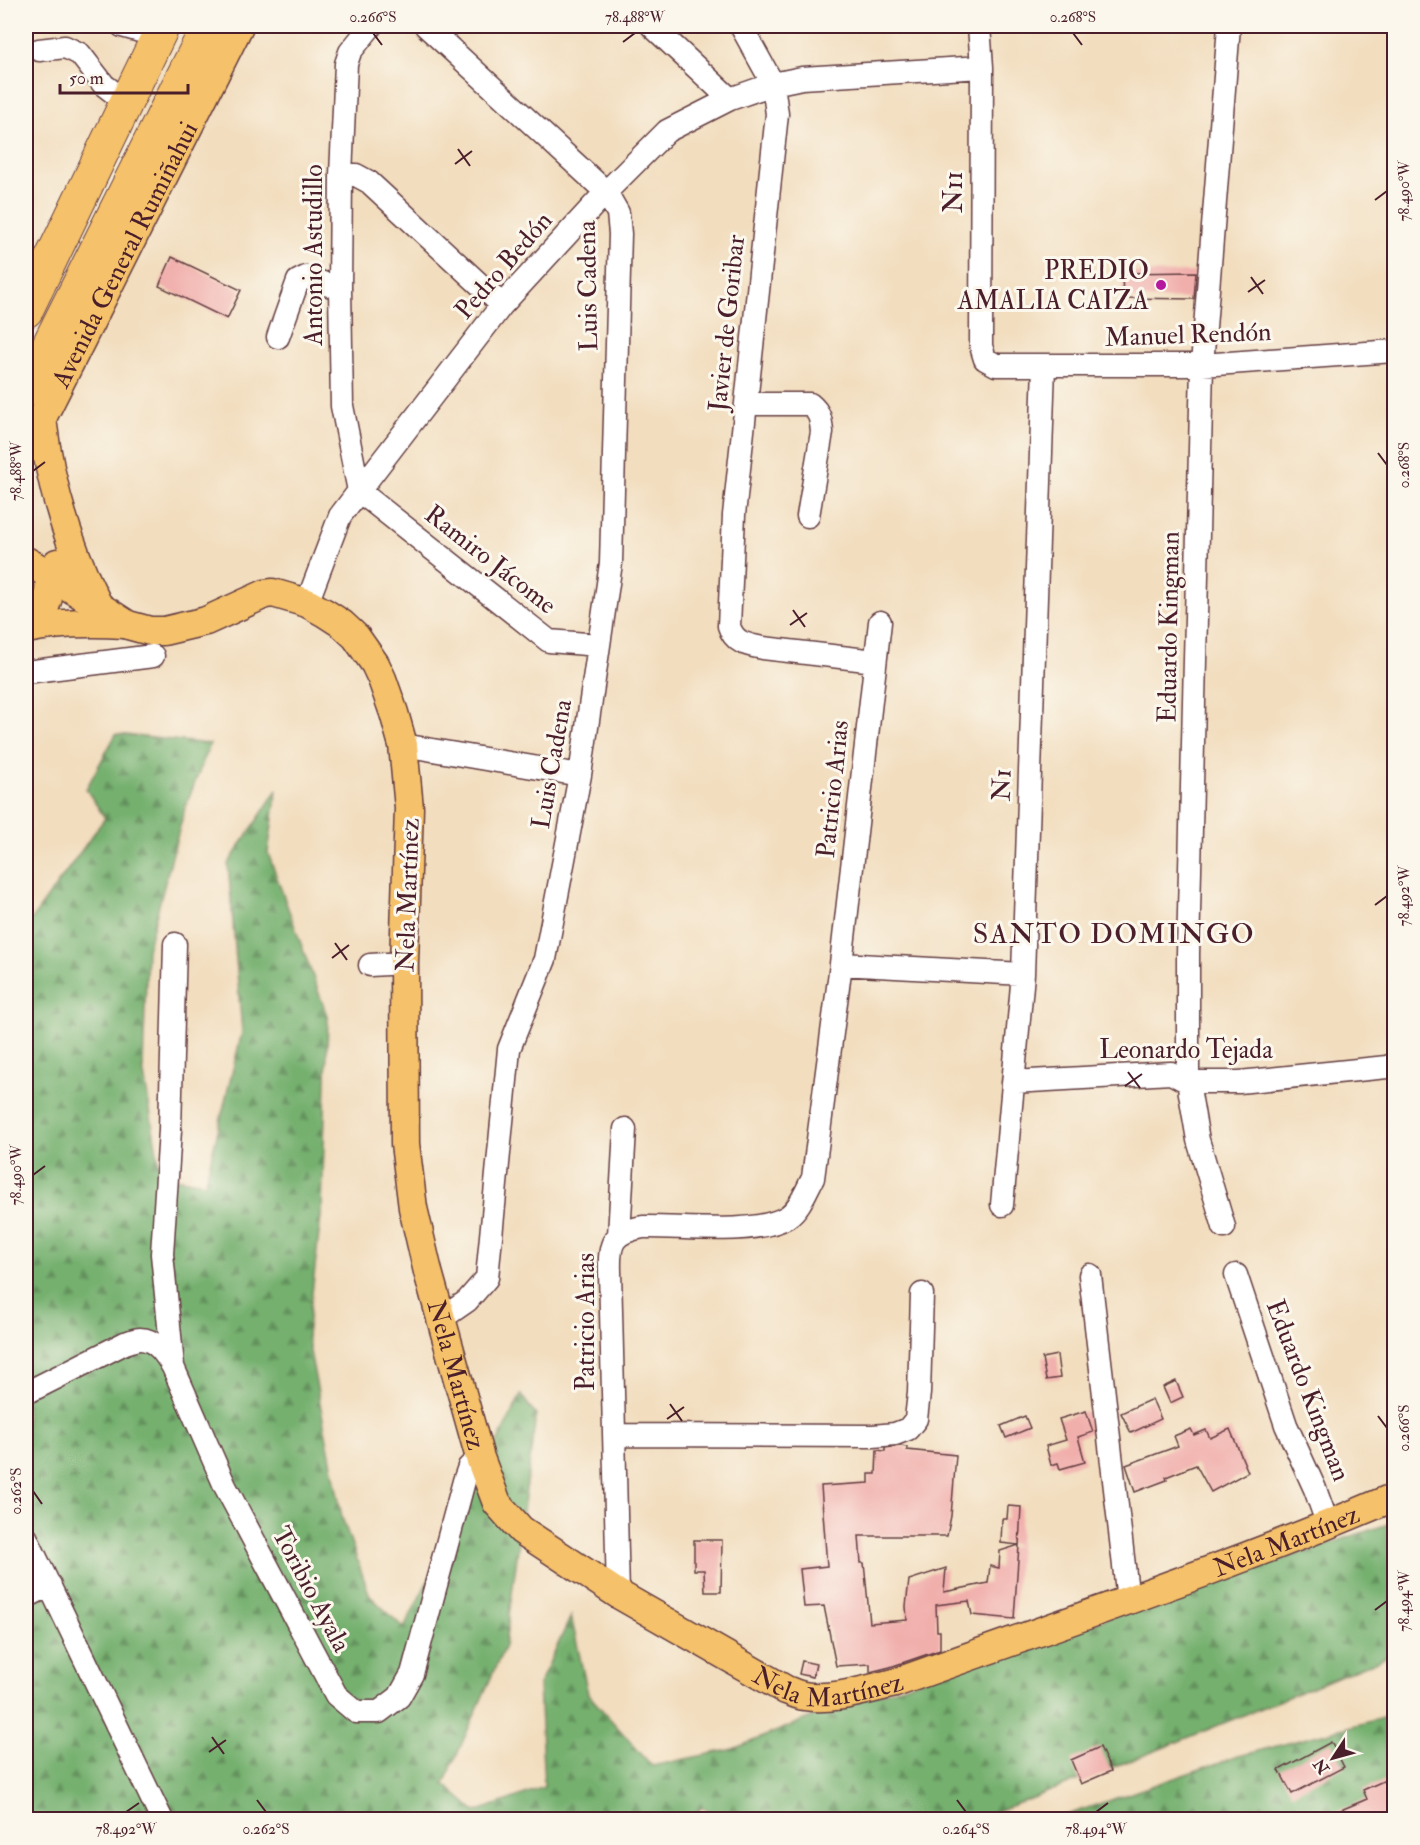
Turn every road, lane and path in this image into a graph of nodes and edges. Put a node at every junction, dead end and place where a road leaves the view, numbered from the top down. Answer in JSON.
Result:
{"nodes":[{"id":1,"x":122,"y":26,"type":"edge"},
{"id":2,"x":208,"y":26,"type":"edge"},
{"id":3,"x":239,"y":26,"type":"edge"},
{"id":4,"x":371,"y":26,"type":"edge"},
{"id":5,"x":426,"y":26,"type":"edge"},
{"id":6,"x":652,"y":26,"type":"edge"},
{"id":7,"x":741,"y":26,"type":"edge"},
{"id":8,"x":979,"y":26,"type":"edge"},
{"id":9,"x":1229,"y":26,"type":"edge"},
{"id":10,"x":160,"y":31,"type":"edge"},
{"id":11,"x":39,"y":50,"type":"dead end"},
{"id":12,"x":982,"y":67,"type":"junction"},
{"id":13,"x":773,"y":84,"type":"junction"},
{"id":14,"x":730,"y":99,"type":"junction"},
{"id":15,"x":126,"y":102,"type":"junction"},
{"id":16,"x":340,"y":175,"type":"junction"},
{"id":17,"x":606,"y":192,"type":"junction"},
{"id":18,"x":340,"y":289,"type":"junction"},
{"id":19,"x":502,"y":305,"type":"junction"},
{"id":20,"x":26,"y":311,"type":"edge"},
{"id":21,"x":278,"y":337,"type":"dead end"},
{"id":22,"x":1395,"y":351,"type":"edge"},
{"id":23,"x":985,"y":359,"type":"joint"},
{"id":24,"x":1202,"y":365,"type":"junction"},
{"id":25,"x":1044,"y":366,"type":"junction"},
{"id":26,"x":26,"y":390,"type":"edge"},
{"id":27,"x":746,"y":404,"type":"junction"},
{"id":28,"x":42,"y":419,"type":"junction"},
{"id":29,"x":26,"y":450,"type":"edge"},
{"id":30,"x":359,"y":491,"type":"junction"},
{"id":31,"x":808,"y":516,"type":"dead end"},
{"id":32,"x":63,"y":521,"type":"junction"},
{"id":33,"x":37,"y":568,"type":"edge"},
{"id":34,"x":307,"y":603,"type":"junction"},
{"id":35,"x":99,"y":607,"type":"junction"},
{"id":36,"x":880,"y":622,"type":"dead end"},
{"id":37,"x":128,"y":625,"type":"junction"},
{"id":38,"x":26,"y":627,"type":"edge"},
{"id":39,"x":599,"y":645,"type":"junction"},
{"id":40,"x":153,"y":656,"type":"dead end"},
{"id":41,"x":875,"y":661,"type":"junction"},
{"id":42,"x":26,"y":672,"type":"edge"},
{"id":43,"x":403,"y":745,"type":"junction"},
{"id":44,"x":580,"y":775,"type":"junction"},
{"id":45,"x":175,"y":944,"type":"dead end"},
{"id":46,"x":404,"y":963,"type":"junction"},
{"id":47,"x":841,"y":964,"type":"junction"},
{"id":48,"x":370,"y":965,"type":"dead end"},
{"id":49,"x":1023,"y":974,"type":"junction"},
{"id":50,"x":1395,"y":1064,"type":"edge"},
{"id":51,"x":1013,"y":1082,"type":"junction"},
{"id":52,"x":1188,"y":1082,"type":"junction"},
{"id":53,"x":625,"y":1129,"type":"dead end"},
{"id":54,"x":1002,"y":1204,"type":"dead end"},
{"id":55,"x":1224,"y":1227,"type":"dead end"},
{"id":56,"x":619,"y":1234,"type":"junction"},
{"id":57,"x":1090,"y":1275,"type":"dead end"},
{"id":58,"x":1236,"y":1275,"type":"dead end"},
{"id":59,"x":922,"y":1294,"type":"dead end"},
{"id":60,"x":441,"y":1319,"type":"junction"},
{"id":61,"x":173,"y":1367,"type":"junction"},
{"id":62,"x":26,"y":1393,"type":"edge"},
{"id":63,"x":615,"y":1435,"type":"junction"},
{"id":64,"x":480,"y":1458,"type":"junction"},
{"id":65,"x":1395,"y":1497,"type":"edge"},
{"id":66,"x":1328,"y":1525,"type":"junction"},
{"id":67,"x":26,"y":1537,"type":"edge"},
{"id":68,"x":50,"y":1585,"type":"junction"},
{"id":69,"x":618,"y":1594,"type":"junction"},
{"id":70,"x":26,"y":1597,"type":"edge"},
{"id":71,"x":1128,"y":1600,"type":"junction"},
{"id":72,"x":162,"y":1820,"type":"edge"}],
"edges":[{"from":1,"to":10,"type":"street"},
{"from":2,"to":26,"type":"highway"},
{"from":3,"to":28,"type":"main road","name":"Avenida General Rumiñahui"},
{"from":4,"to":16,"type":"street","name":"Antonio Astudillo"},
{"from":5,"to":17,"type":"street"},
{"from":6,"to":14,"type":"street"},
{"from":7,"to":13,"type":"street","name":"Javier de Goribar"},
{"from":8,"to":12,"type":"street","name":"N11"},
{"from":9,"to":24,"type":"street","name":"Eduardo Kingman"},
{"from":10,"to":15,"type":"highway"},
{"from":11,"to":15,"type":"street"},
{"from":12,"to":13,"type":"street","name":"Pedro Bedón"},
{"from":12,"to":23,"type":"street","name":"N11"},
{"from":13,"to":14,"type":"street","name":"Pedro Bedón"},
{"from":13,"to":27,"type":"street","name":"Javier de Goribar"},
{"from":14,"to":17,"type":"street","name":"Pedro Bedón"},
{"from":15,"to":20,"type":"highway"},
{"from":16,"to":18,"type":"street","name":"Antonio Astudillo"},
{"from":16,"to":19,"type":"street"},
{"from":17,"to":19,"type":"street","name":"Pedro Bedón"},
{"from":17,"to":39,"type":"street","name":"Luis Cadena"},
{"from":18,"to":21,"type":"street"},
{"from":18,"to":30,"type":"street","name":"Antonio Astudillo"},
{"from":19,"to":30,"type":"street","name":"Pedro Bedón"},
{"from":22,"to":24,"type":"street","name":"Manuel Rendón"},
{"from":23,"to":25,"type":"street","name":"Manuel Rendón"},
{"from":24,"to":25,"type":"street","name":"Manuel Rendón"},
{"from":24,"to":52,"type":"street","name":"Eduardo Kingman"},
{"from":25,"to":49,"type":"street","name":"N1"},
{"from":27,"to":31,"type":"street"},
{"from":27,"to":41,"type":"street","name":"Javier de Goribar"},
{"from":28,"to":29,"type":"main road","name":"Avenida General Rumiñahui"},
{"from":28,"to":32,"type":"main road"},
{"from":30,"to":34,"type":"street","name":"Pedro Bedón"},
{"from":30,"to":39,"type":"street","name":"Ramiro Jácome"},
{"from":32,"to":33,"type":"main road"},
{"from":32,"to":35,"type":"main road"},
{"from":33,"to":35,"type":"main road","name":"Nela Martínez"},
{"from":33,"to":38,"type":"main road"},
{"from":34,"to":37,"type":"main road","name":"Nela Martínez"},
{"from":34,"to":43,"type":"main road","name":"Nela Martínez"},
{"from":35,"to":37,"type":"main road","name":"Nela Martínez"},
{"from":36,"to":41,"type":"street","name":"Patricio Arias"},
{"from":37,"to":38,"type":"main road"},
{"from":39,"to":44,"type":"street","name":"Luis Cadena"},
{"from":40,"to":42,"type":"street"},
{"from":41,"to":47,"type":"street","name":"Patricio Arias"},
{"from":43,"to":44,"type":"street"},
{"from":43,"to":46,"type":"main road","name":"Nela Martínez"},
{"from":44,"to":60,"type":"street","name":"Luis Cadena"},
{"from":45,"to":61,"type":"street"},
{"from":46,"to":48,"type":"street"},
{"from":46,"to":60,"type":"main road","name":"Nela Martínez"},
{"from":47,"to":49,"type":"street"},
{"from":47,"to":56,"type":"street","name":"Patricio Arias"},
{"from":49,"to":51,"type":"street","name":"N1"},
{"from":50,"to":52,"type":"street","name":"Leonardo Tejada"},
{"from":51,"to":52,"type":"street","name":"Leonardo Tejada"},
{"from":51,"to":54,"type":"street","name":"N1"},
{"from":52,"to":55,"type":"street","name":"Eduardo Kingman"},
{"from":53,"to":56,"type":"street"},
{"from":56,"to":63,"type":"street","name":"Patricio Arias"},
{"from":57,"to":71,"type":"street"},
{"from":58,"to":66,"type":"street","name":"Eduardo Kingman"},
{"from":59,"to":63,"type":"street"},
{"from":60,"to":64,"type":"main road","name":"Nela Martínez"},
{"from":61,"to":62,"type":"street","name":"Toribio Ayala"},
{"from":61,"to":64,"type":"street","name":"Toribio Ayala"},
{"from":63,"to":69,"type":"street","name":"Patricio Arias"},
{"from":64,"to":69,"type":"main road","name":"Nela Martínez"},
{"from":65,"to":66,"type":"main road","name":"Nela Martínez"},
{"from":66,"to":71,"type":"main road","name":"Nela Martínez"},
{"from":67,"to":68,"type":"street"},
{"from":68,"to":70,"type":"street"},
{"from":68,"to":72,"type":"street"},
{"from":69,"to":71,"type":"main road","name":"Nela Martínez"}]}
